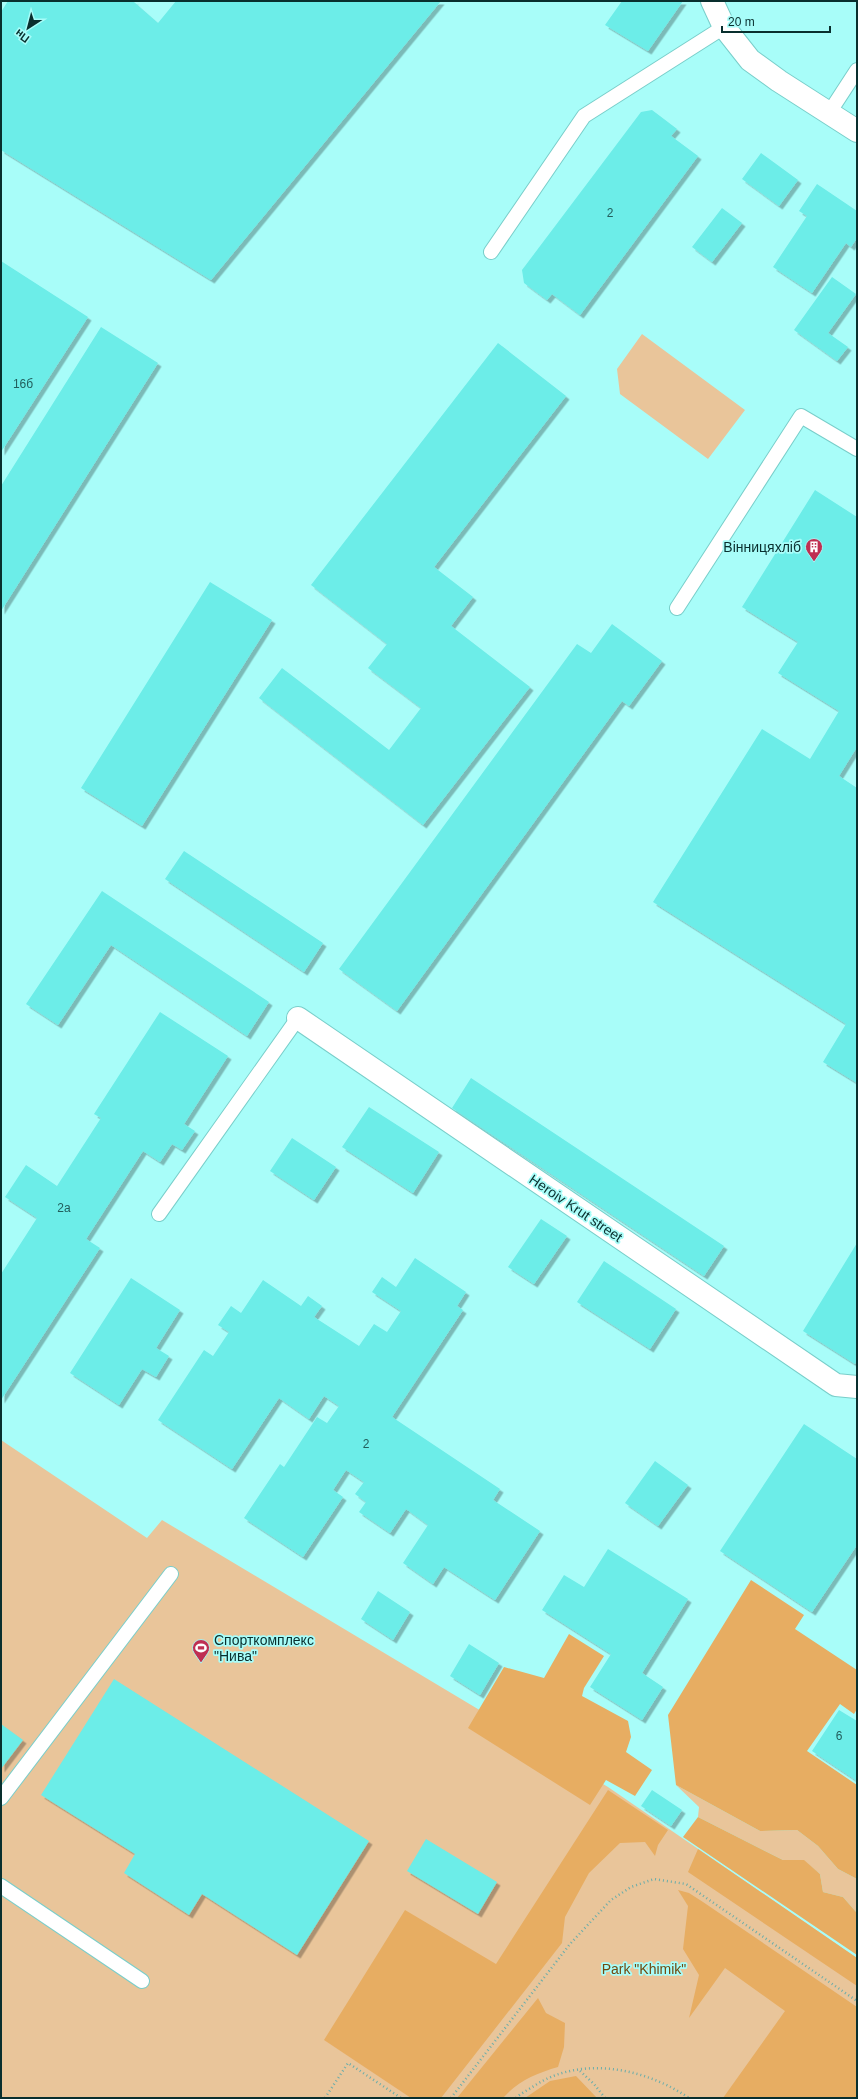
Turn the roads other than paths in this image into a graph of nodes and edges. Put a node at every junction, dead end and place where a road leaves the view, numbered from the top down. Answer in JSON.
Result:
{"nodes":[{"id":1,"x":712,"y":1,"type":"edge"},
{"id":2,"x":724,"y":27,"type":"junction"},
{"id":3,"x":857,"y":70,"type":"edge"},
{"id":4,"x":829,"y":113,"type":"junction"},
{"id":5,"x":857,"y":131,"type":"edge"},
{"id":6,"x":491,"y":252,"type":"dead end"},
{"id":7,"x":857,"y":448,"type":"edge"},
{"id":8,"x":678,"y":608,"type":"dead end"},
{"id":9,"x":298,"y":1018,"type":"joint"},
{"id":10,"x":159,"y":1214,"type":"dead end"},
{"id":11,"x":857,"y":1387,"type":"edge"},
{"id":12,"x":171,"y":1574,"type":"dead end"},
{"id":13,"x":1,"y":1798,"type":"edge"},
{"id":14,"x":1,"y":1886,"type":"edge"},
{"id":15,"x":142,"y":1981,"type":"dead end"}],
"edges":[{"from":1,"to":2,"type":"street"},
{"from":2,"to":4,"type":"street"},
{"from":2,"to":6,"type":"lane"},
{"from":3,"to":4,"type":"lane"},
{"from":4,"to":5,"type":"street"},
{"from":7,"to":8,"type":"lane"},
{"from":9,"to":10,"type":"lane"},
{"from":9,"to":11,"type":"street","name":"Heroiv Krut street"},
{"from":12,"to":13,"type":"lane"},
{"from":14,"to":15,"type":"lane"}]}
